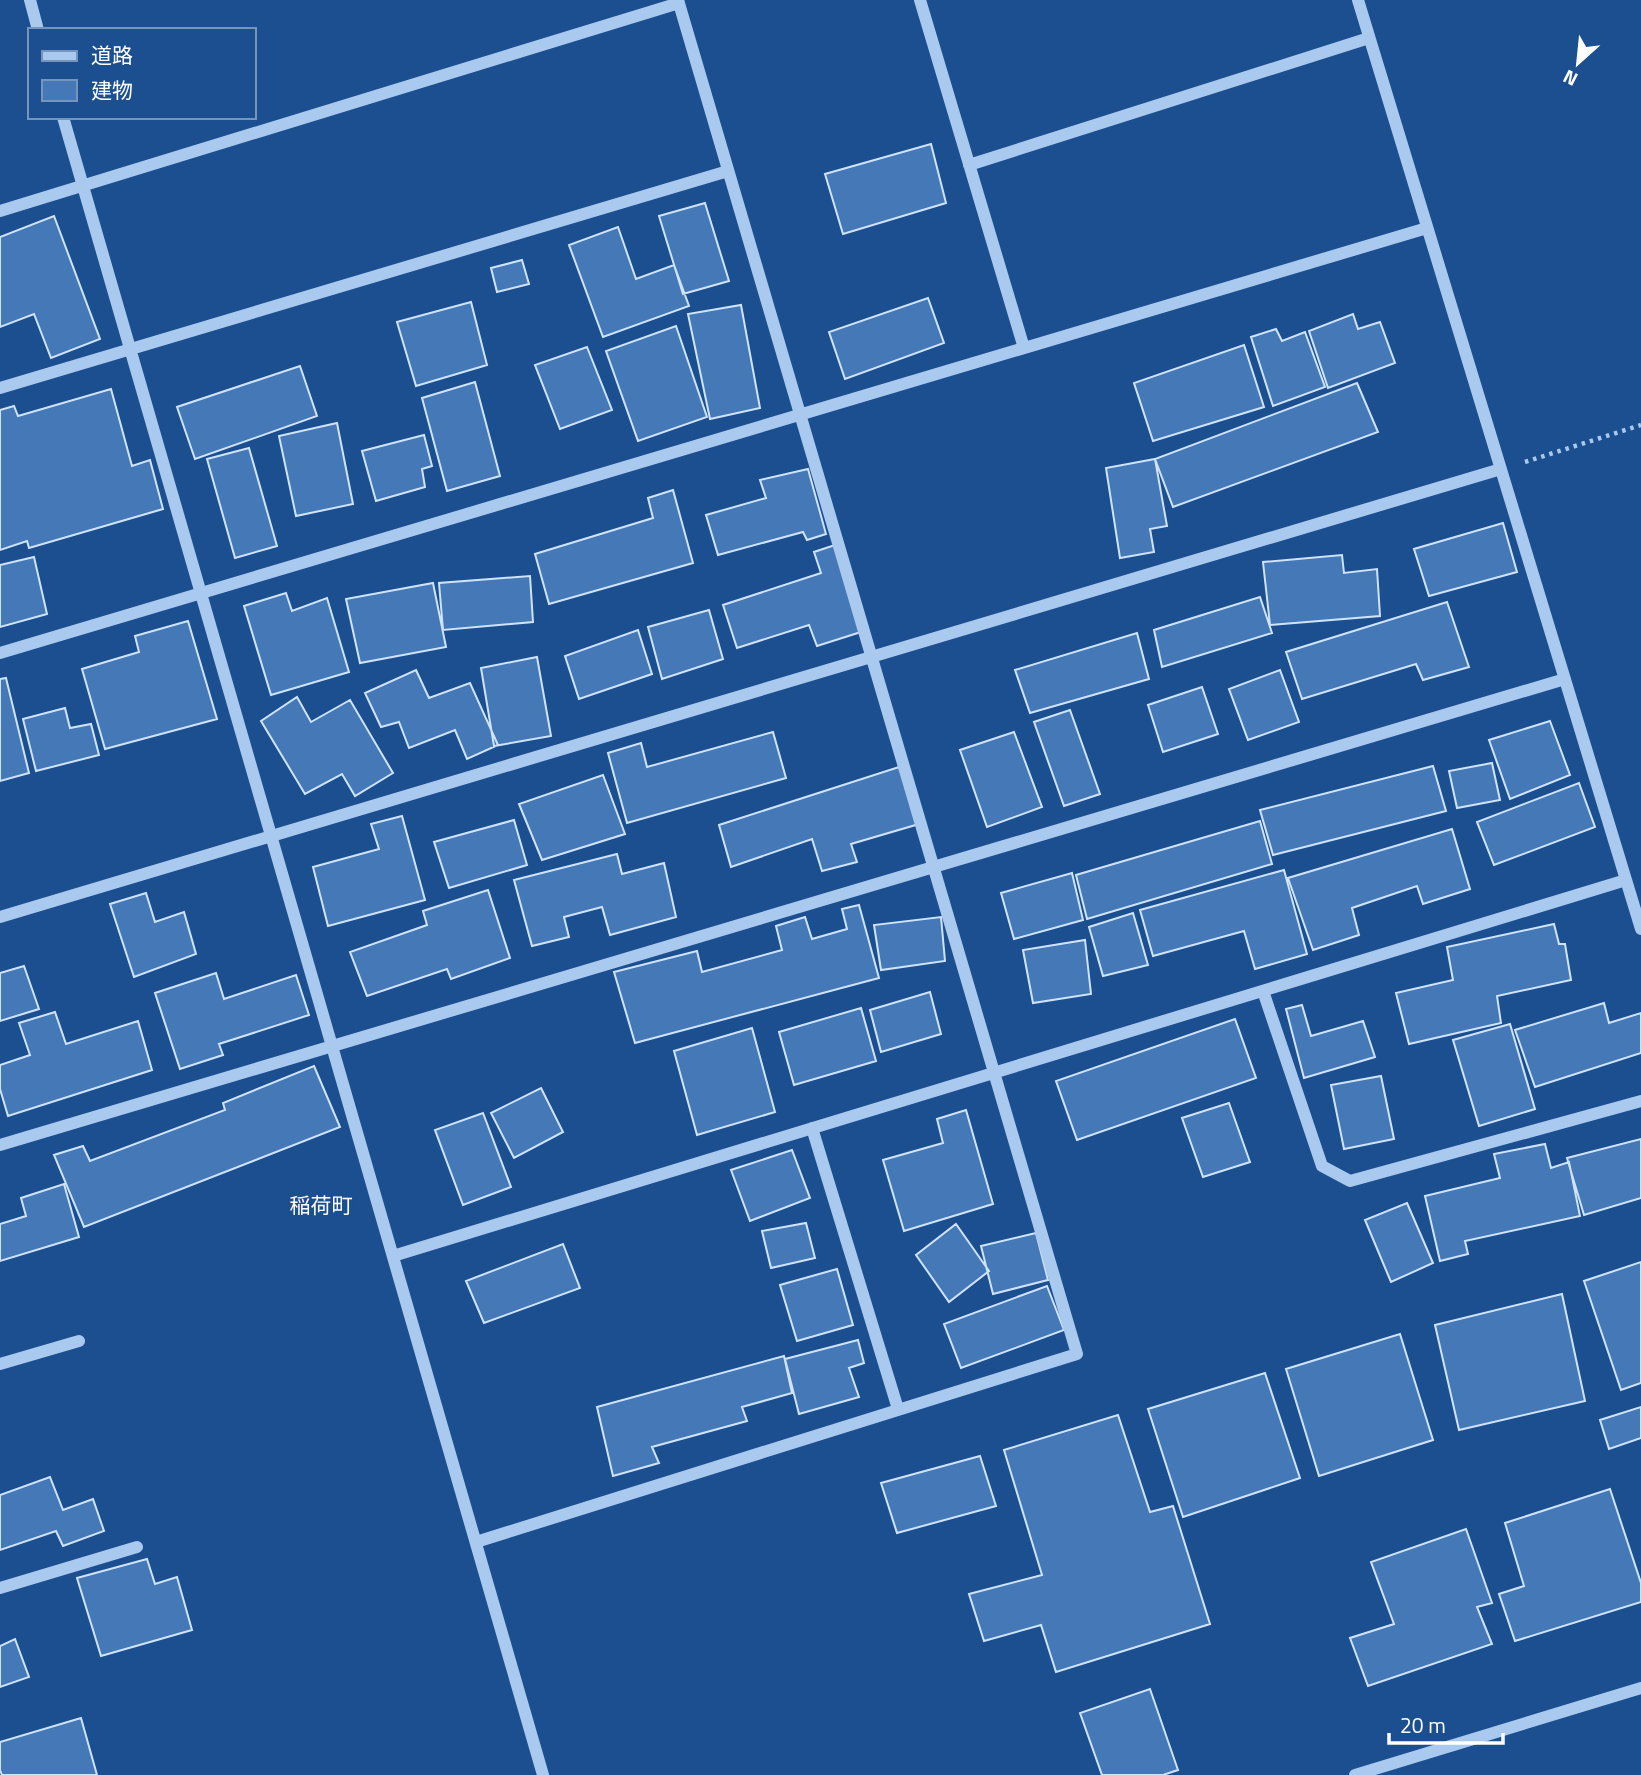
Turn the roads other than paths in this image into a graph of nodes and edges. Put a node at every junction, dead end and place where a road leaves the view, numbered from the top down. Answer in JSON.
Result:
{"nodes":[{"id":1,"x":30,"y":0,"type":"edge"},
{"id":2,"x":920,"y":0,"type":"edge"},
{"id":3,"x":1358,"y":0,"type":"edge"},
{"id":4,"x":678,"y":2,"type":"edge"},
{"id":5,"x":37,"y":28,"type":"edge"},
{"id":6,"x":1369,"y":38,"type":"junction"},
{"id":7,"x":65,"y":119,"type":"edge"},
{"id":8,"x":969,"y":165,"type":"junction"},
{"id":9,"x":728,"y":171,"type":"junction"},
{"id":10,"x":83,"y":187,"type":"junction"},
{"id":11,"x":0,"y":212,"type":"edge"},
{"id":12,"x":1427,"y":228,"type":"junction"},
{"id":13,"x":1024,"y":348,"type":"junction"},
{"id":14,"x":130,"y":349,"type":"junction"},
{"id":15,"x":0,"y":388,"type":"edge"},
{"id":16,"x":800,"y":414,"type":"junction"},
{"id":17,"x":1501,"y":469,"type":"junction"},
{"id":18,"x":202,"y":593,"type":"junction"},
{"id":19,"x":0,"y":653,"type":"edge"},
{"id":20,"x":872,"y":657,"type":"junction"},
{"id":21,"x":1565,"y":680,"type":"junction"},
{"id":22,"x":271,"y":836,"type":"junction"},
{"id":23,"x":934,"y":867,"type":"junction"},
{"id":24,"x":1626,"y":880,"type":"junction"},
{"id":25,"x":0,"y":917,"type":"edge"},
{"id":26,"x":1641,"y":929,"type":"edge"},
{"id":27,"x":1263,"y":990,"type":"junction"},
{"id":28,"x":333,"y":1046,"type":"junction"},
{"id":29,"x":994,"y":1072,"type":"junction"},
{"id":30,"x":1641,"y":1101,"type":"edge"},
{"id":31,"x":811,"y":1128,"type":"junction"},
{"id":32,"x":0,"y":1145,"type":"edge"},
{"id":33,"x":393,"y":1256,"type":"junction"},
{"id":34,"x":79,"y":1341,"type":"dead end"},
{"id":35,"x":0,"y":1364,"type":"edge"},
{"id":36,"x":898,"y":1409,"type":"junction"},
{"id":37,"x":476,"y":1542,"type":"junction"},
{"id":38,"x":137,"y":1547,"type":"dead end"},
{"id":39,"x":0,"y":1588,"type":"edge"},
{"id":40,"x":1641,"y":1688,"type":"edge"},
{"id":41,"x":543,"y":1775,"type":"edge"},
{"id":42,"x":1355,"y":1775,"type":"edge"}],
"edges":[{"from":1,"to":5,"type":"street"},
{"from":2,"to":8,"type":"street"},
{"from":3,"to":6,"type":"street"},
{"from":4,"to":9,"type":"street"},
{"from":4,"to":10,"type":"street"},
{"from":6,"to":8,"type":"street"},
{"from":6,"to":12,"type":"street"},
{"from":7,"to":10,"type":"street"},
{"from":8,"to":13,"type":"street"},
{"from":9,"to":14,"type":"street"},
{"from":9,"to":16,"type":"street"},
{"from":10,"to":11,"type":"street"},
{"from":10,"to":14,"type":"street"},
{"from":12,"to":13,"type":"street"},
{"from":12,"to":17,"type":"street"},
{"from":13,"to":16,"type":"street"},
{"from":14,"to":15,"type":"street"},
{"from":14,"to":18,"type":"street"},
{"from":16,"to":18,"type":"street"},
{"from":16,"to":20,"type":"street"},
{"from":17,"to":20,"type":"street"},
{"from":17,"to":21,"type":"street"},
{"from":18,"to":19,"type":"street"},
{"from":18,"to":22,"type":"street"},
{"from":20,"to":22,"type":"street"},
{"from":20,"to":23,"type":"street"},
{"from":21,"to":23,"type":"street"},
{"from":21,"to":24,"type":"street"},
{"from":22,"to":25,"type":"street"},
{"from":22,"to":28,"type":"street"},
{"from":23,"to":28,"type":"street"},
{"from":23,"to":29,"type":"street"},
{"from":24,"to":26,"type":"street"},
{"from":24,"to":27,"type":"street"},
{"from":27,"to":29,"type":"street"},
{"from":27,"to":30,"type":"street"},
{"from":28,"to":32,"type":"street"},
{"from":28,"to":33,"type":"street"},
{"from":29,"to":31,"type":"street"},
{"from":29,"to":36,"type":"street"},
{"from":31,"to":33,"type":"street"},
{"from":31,"to":36,"type":"street"},
{"from":33,"to":37,"type":"street"},
{"from":34,"to":35,"type":"street"},
{"from":36,"to":37,"type":"street"},
{"from":37,"to":41,"type":"street"},
{"from":38,"to":39,"type":"street"},
{"from":40,"to":42,"type":"street"}]}
